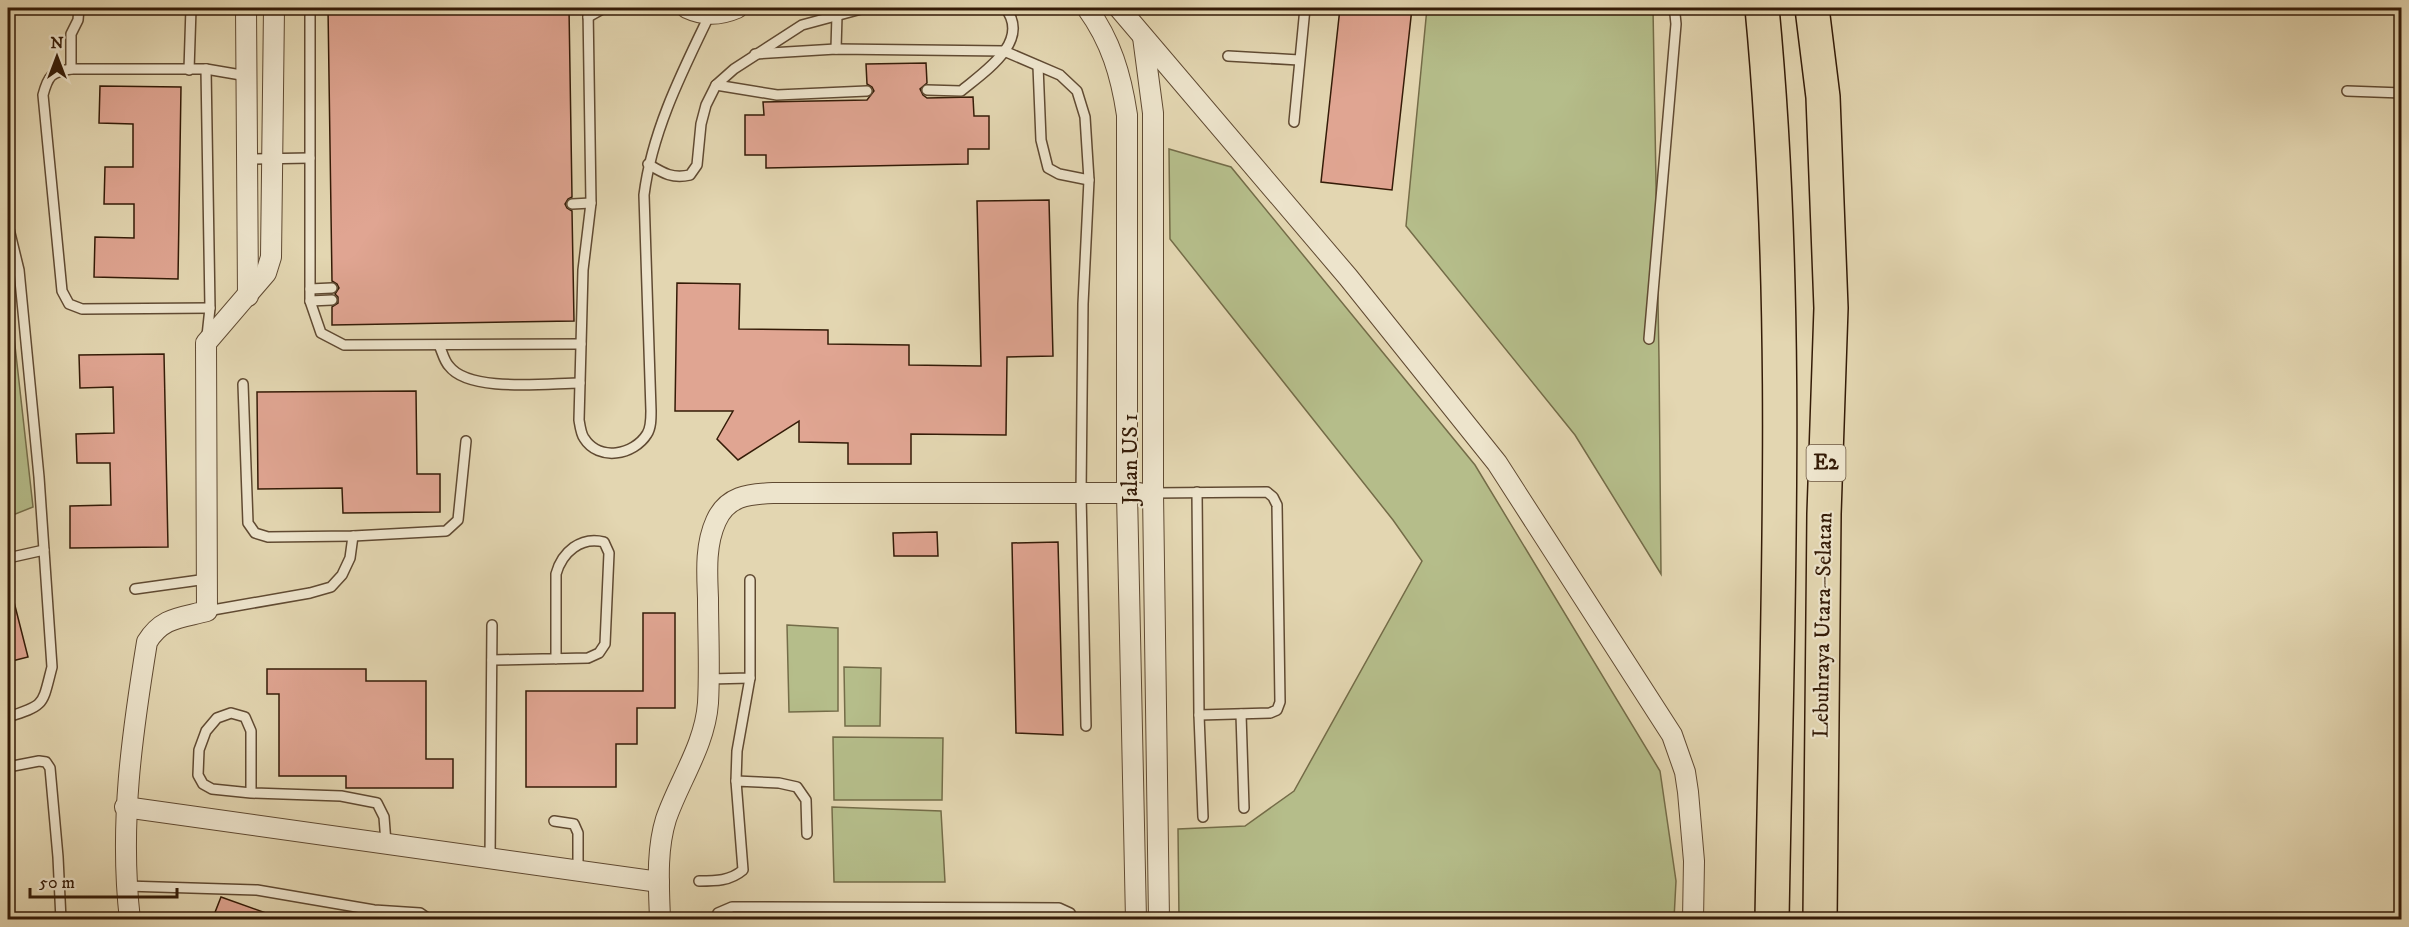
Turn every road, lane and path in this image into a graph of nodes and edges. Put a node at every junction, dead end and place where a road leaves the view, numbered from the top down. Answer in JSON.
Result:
{"nodes":[{"id":1,"x":79,"y":8,"type":"edge"},
{"id":2,"x":191,"y":8,"type":"edge"},
{"id":3,"x":246,"y":8,"type":"edge"},
{"id":4,"x":274,"y":8,"type":"edge"},
{"id":5,"x":310,"y":8,"type":"edge"},
{"id":6,"x":604,"y":8,"type":"edge"},
{"id":7,"x":687,"y":8,"type":"edge"},
{"id":8,"x":738,"y":8,"type":"edge"},
{"id":9,"x":865,"y":8,"type":"edge"},
{"id":10,"x":1005,"y":8,"type":"edge"},
{"id":11,"x":1087,"y":8,"type":"edge"},
{"id":12,"x":1119,"y":8,"type":"edge"},
{"id":13,"x":1305,"y":8,"type":"edge"},
{"id":14,"x":1671,"y":8,"type":"edge"},
{"id":15,"x":1762,"y":8,"type":"edge"},
{"id":16,"x":1812,"y":8,"type":"edge"},
{"id":17,"x":588,"y":12,"type":"edge"},
{"id":18,"x":710,"y":14,"type":"junction"},
{"id":19,"x":837,"y":15,"type":"junction"},
{"id":20,"x":1143,"y":37,"type":"junction"},
{"id":21,"x":836,"y":49,"type":"junction"},
{"id":22,"x":1004,"y":51,"type":"junction"},
{"id":23,"x":755,"y":54,"type":"junction"},
{"id":24,"x":1228,"y":56,"type":"dead end"},
{"id":25,"x":1299,"y":60,"type":"junction"},
{"id":26,"x":1038,"y":66,"type":"junction"},
{"id":27,"x":71,"y":69,"type":"junction"},
{"id":28,"x":189,"y":69,"type":"junction"},
{"id":29,"x":206,"y":69,"type":"junction"},
{"id":30,"x":247,"y":76,"type":"junction"},
{"id":31,"x":716,"y":85,"type":"junction"},
{"id":32,"x":927,"y":90,"type":"dead end"},
{"id":33,"x":867,"y":91,"type":"dead end"},
{"id":34,"x":2347,"y":91,"type":"dead end"},
{"id":35,"x":2402,"y":93,"type":"edge"},
{"id":36,"x":1294,"y":122,"type":"dead end"},
{"id":37,"x":310,"y":158,"type":"junction"},
{"id":38,"x":247,"y":159,"type":"junction"},
{"id":39,"x":273,"y":159,"type":"junction"},
{"id":40,"x":648,"y":164,"type":"junction"},
{"id":41,"x":1089,"y":180,"type":"junction"},
{"id":42,"x":591,"y":203,"type":"junction"},
{"id":43,"x":572,"y":204,"type":"dead end"},
{"id":44,"x":8,"y":225,"type":"edge"},
{"id":45,"x":573,"y":269,"type":"dead end"},
{"id":46,"x":583,"y":270,"type":"junction"},
{"id":47,"x":332,"y":288,"type":"dead end"},
{"id":48,"x":310,"y":289,"type":"junction"},
{"id":49,"x":248,"y":296,"type":"junction"},
{"id":50,"x":332,"y":300,"type":"dead end"},
{"id":51,"x":310,"y":301,"type":"junction"},
{"id":52,"x":210,"y":308,"type":"junction"},
{"id":53,"x":1649,"y":339,"type":"dead end"},
{"id":54,"x":206,"y":343,"type":"junction"},
{"id":55,"x":581,"y":344,"type":"junction"},
{"id":56,"x":439,"y":345,"type":"junction"},
{"id":57,"x":580,"y":383,"type":"junction"},
{"id":58,"x":243,"y":384,"type":"dead end"},
{"id":59,"x":466,"y":441,"type":"dead end"},
{"id":60,"x":1197,"y":492,"type":"junction"},
{"id":61,"x":1127,"y":493,"type":"junction"},
{"id":62,"x":1154,"y":493,"type":"junction"},
{"id":63,"x":1081,"y":494,"type":"junction"},
{"id":64,"x":353,"y":536,"type":"junction"},
{"id":65,"x":44,"y":550,"type":"junction"},
{"id":66,"x":8,"y":558,"type":"edge"},
{"id":67,"x":207,"y":579,"type":"junction"},
{"id":68,"x":750,"y":580,"type":"dead end"},
{"id":69,"x":135,"y":589,"type":"dead end"},
{"id":70,"x":207,"y":611,"type":"junction"},
{"id":71,"x":492,"y":625,"type":"dead end"},
{"id":72,"x":556,"y":659,"type":"junction"},
{"id":73,"x":492,"y":660,"type":"junction"},
{"id":74,"x":750,"y":678,"type":"junction"},
{"id":75,"x":709,"y":679,"type":"junction"},
{"id":76,"x":1241,"y":714,"type":"junction"},
{"id":77,"x":1199,"y":715,"type":"junction"},
{"id":78,"x":8,"y":717,"type":"edge"},
{"id":79,"x":1086,"y":726,"type":"dead end"},
{"id":80,"x":8,"y":767,"type":"edge"},
{"id":81,"x":736,"y":781,"type":"junction"},
{"id":82,"x":251,"y":793,"type":"junction"},
{"id":83,"x":125,"y":807,"type":"junction"},
{"id":84,"x":1244,"y":808,"type":"dead end"},
{"id":85,"x":1203,"y":817,"type":"dead end"},
{"id":86,"x":554,"y":820,"type":"dead end"},
{"id":87,"x":807,"y":834,"type":"dead end"},
{"id":88,"x":386,"y":843,"type":"junction"},
{"id":89,"x":490,"y":858,"type":"junction"},
{"id":90,"x":578,"y":870,"type":"junction"},
{"id":91,"x":699,"y":881,"type":"dead end"},
{"id":92,"x":659,"y":882,"type":"junction"},
{"id":93,"x":126,"y":886,"type":"junction"},
{"id":94,"x":374,"y":915,"type":"edge"},
{"id":95,"x":61,"y":920,"type":"edge"},
{"id":96,"x":130,"y":920,"type":"edge"},
{"id":97,"x":430,"y":920,"type":"edge"},
{"id":98,"x":660,"y":920,"type":"edge"},
{"id":99,"x":714,"y":920,"type":"edge"},
{"id":100,"x":1074,"y":920,"type":"edge"},
{"id":101,"x":1136,"y":920,"type":"edge"},
{"id":102,"x":1159,"y":920,"type":"edge"},
{"id":103,"x":1693,"y":920,"type":"edge"},
{"id":104,"x":1772,"y":920,"type":"edge"},
{"id":105,"x":1820,"y":920,"type":"edge"}],
"edges":[{"from":1,"to":27,"type":"lane"},
{"from":2,"to":28,"type":"lane"},
{"from":3,"to":30,"type":"street"},
{"from":4,"to":39,"type":"street"},
{"from":5,"to":37,"type":"lane"},
{"from":6,"to":17,"type":"lane"},
{"from":7,"to":18,"type":"street"},
{"from":8,"to":18,"type":"street"},
{"from":9,"to":19,"type":"lane"},
{"from":10,"to":22,"type":"lane"},
{"from":11,"to":61,"type":"street","name":"Jalan US 1"},
{"from":12,"to":20,"type":"street"},
{"from":13,"to":25,"type":"lane"},
{"from":14,"to":53,"type":"lane"},
{"from":15,"to":104,"type":"highway","name":"Lebuhraya Utara–Selatan","number":"E2"},
{"from":16,"to":105,"type":"highway","name":"Lebuhraya Utara–Selatan","number":"E2"},
{"from":17,"to":42,"type":"lane"},
{"from":18,"to":40,"type":"lane"},
{"from":19,"to":21,"type":"lane"},
{"from":19,"to":23,"type":"lane"},
{"from":20,"to":62,"type":"street","name":"Jalan US 1"},
{"from":20,"to":103,"type":"street"},
{"from":21,"to":22,"type":"lane"},
{"from":21,"to":23,"type":"lane"},
{"from":22,"to":26,"type":"lane"},
{"from":22,"to":32,"type":"lane"},
{"from":23,"to":31,"type":"lane"},
{"from":24,"to":25,"type":"lane"},
{"from":25,"to":36,"type":"lane"},
{"from":26,"to":41,"type":"lane"},
{"from":26,"to":41,"type":"lane"},
{"from":27,"to":28,"type":"lane"},
{"from":27,"to":52,"type":"lane"},
{"from":28,"to":29,"type":"lane"},
{"from":29,"to":30,"type":"lane"},
{"from":29,"to":52,"type":"lane"},
{"from":30,"to":38,"type":"street"},
{"from":31,"to":33,"type":"lane"},
{"from":31,"to":40,"type":"lane"},
{"from":34,"to":35,"type":"lane"},
{"from":37,"to":39,"type":"lane"},
{"from":37,"to":48,"type":"lane"},
{"from":38,"to":39,"type":"lane"},
{"from":38,"to":49,"type":"street"},
{"from":39,"to":49,"type":"street"},
{"from":40,"to":57,"type":"lane"},
{"from":41,"to":63,"type":"lane"},
{"from":42,"to":43,"type":"lane"},
{"from":42,"to":46,"type":"lane"},
{"from":44,"to":65,"type":"lane"},
{"from":45,"to":46,"type":"lane"},
{"from":46,"to":55,"type":"lane"},
{"from":47,"to":48,"type":"lane"},
{"from":48,"to":51,"type":"lane"},
{"from":49,"to":54,"type":"street"},
{"from":50,"to":51,"type":"lane"},
{"from":51,"to":56,"type":"lane"},
{"from":52,"to":54,"type":"lane"},
{"from":54,"to":67,"type":"street"},
{"from":55,"to":56,"type":"lane"},
{"from":55,"to":57,"type":"lane"},
{"from":56,"to":57,"type":"lane"},
{"from":58,"to":64,"type":"lane"},
{"from":59,"to":64,"type":"lane"},
{"from":60,"to":62,"type":"lane"},
{"from":60,"to":76,"type":"lane"},
{"from":60,"to":77,"type":"lane"},
{"from":61,"to":62,"type":"street"},
{"from":61,"to":63,"type":"street"},
{"from":61,"to":101,"type":"street","name":"Jalan US 1"},
{"from":62,"to":102,"type":"street","name":"Jalan US 1"},
{"from":63,"to":75,"type":"street"},
{"from":63,"to":79,"type":"lane"},
{"from":64,"to":70,"type":"lane"},
{"from":65,"to":66,"type":"lane"},
{"from":65,"to":78,"type":"lane"},
{"from":67,"to":69,"type":"lane"},
{"from":67,"to":70,"type":"street"},
{"from":68,"to":74,"type":"lane"},
{"from":70,"to":83,"type":"street"},
{"from":71,"to":73,"type":"lane"},
{"from":72,"to":72,"type":"lane"},
{"from":72,"to":73,"type":"lane"},
{"from":73,"to":89,"type":"lane"},
{"from":74,"to":75,"type":"lane"},
{"from":74,"to":81,"type":"lane"},
{"from":75,"to":92,"type":"street"},
{"from":76,"to":77,"type":"lane"},
{"from":76,"to":84,"type":"lane"},
{"from":77,"to":85,"type":"lane"},
{"from":80,"to":95,"type":"lane"},
{"from":81,"to":87,"type":"lane"},
{"from":81,"to":91,"type":"lane"},
{"from":82,"to":82,"type":"lane"},
{"from":82,"to":88,"type":"lane"},
{"from":83,"to":88,"type":"street"},
{"from":83,"to":93,"type":"street"},
{"from":86,"to":90,"type":"lane"},
{"from":88,"to":89,"type":"street"},
{"from":89,"to":90,"type":"street"},
{"from":90,"to":92,"type":"street"},
{"from":92,"to":98,"type":"street"},
{"from":93,"to":94,"type":"lane"},
{"from":93,"to":96,"type":"street"},
{"from":94,"to":97,"type":"lane"},
{"from":99,"to":100,"type":"lane"}]}
